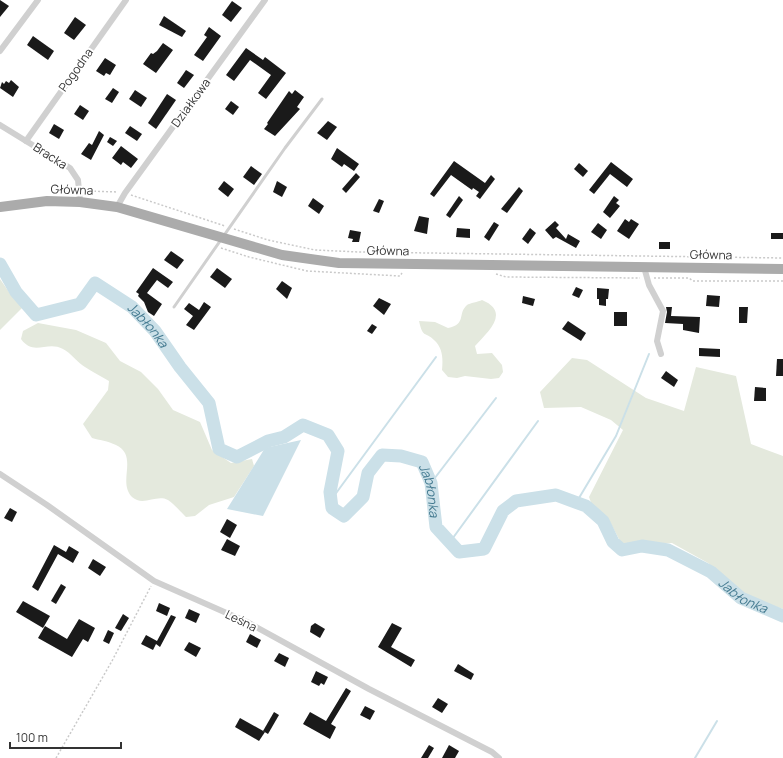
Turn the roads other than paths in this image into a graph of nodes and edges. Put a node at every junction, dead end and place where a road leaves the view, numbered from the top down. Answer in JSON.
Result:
{"nodes":[{"id":1,"x":38,"y":0,"type":"edge"},
{"id":2,"x":126,"y":0,"type":"edge"},
{"id":3,"x":265,"y":0,"type":"edge"},
{"id":4,"x":0,"y":51,"type":"edge"},
{"id":5,"x":322,"y":99,"type":"dead end"},
{"id":6,"x":0,"y":125,"type":"edge"},
{"id":7,"x":26,"y":141,"type":"junction"},
{"id":8,"x":80,"y":202,"type":"junction"},
{"id":9,"x":0,"y":207,"type":"edge"},
{"id":10,"x":117,"y":207,"type":"junction"},
{"id":11,"x":222,"y":237,"type":"junction"},
{"id":12,"x":644,"y":267,"type":"junction"},
{"id":13,"x":783,"y":269,"type":"edge"},
{"id":14,"x":174,"y":306,"type":"dead end"},
{"id":15,"x":661,"y":354,"type":"dead end"},
{"id":16,"x":0,"y":474,"type":"edge"},
{"id":17,"x":499,"y":758,"type":"edge"}],
"edges":[{"from":1,"to":4,"type":"street"},
{"from":2,"to":7,"type":"street","name":"Pogodna"},
{"from":3,"to":10,"type":"street","name":"Działkowa"},
{"from":5,"to":11,"type":"lane"},
{"from":6,"to":7,"type":"street","name":"Bracka"},
{"from":7,"to":8,"type":"street","name":"Bracka"},
{"from":8,"to":9,"type":"main road","name":"Główna"},
{"from":8,"to":10,"type":"main road","name":"Główna"},
{"from":10,"to":11,"type":"main road","name":"Główna"},
{"from":11,"to":12,"type":"main road","name":"Główna"},
{"from":11,"to":14,"type":"lane"},
{"from":12,"to":13,"type":"main road","name":"Główna"},
{"from":12,"to":15,"type":"street"},
{"from":16,"to":17,"type":"street","name":"Leśna"}]}
